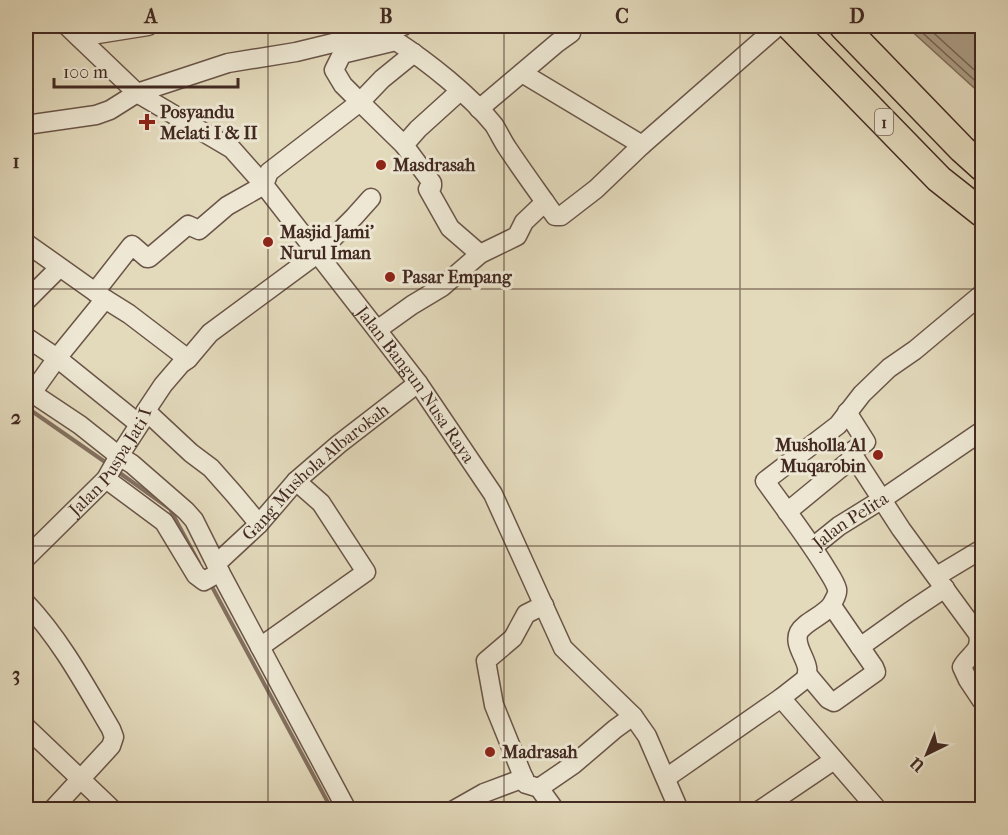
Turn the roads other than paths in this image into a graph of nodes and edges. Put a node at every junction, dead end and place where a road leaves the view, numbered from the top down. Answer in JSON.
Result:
{"nodes":[{"id":1,"x":148,"y":26,"type":"edge"},
{"id":2,"x":403,"y":26,"type":"edge"},
{"id":3,"x":570,"y":26,"type":"edge"},
{"id":4,"x":778,"y":26,"type":"edge"},
{"id":5,"x":790,"y":26,"type":"edge"},
{"id":6,"x":70,"y":28,"type":"edge"},
{"id":7,"x":854,"y":31,"type":"edge"},
{"id":8,"x":414,"y":53,"type":"junction"},
{"id":9,"x":524,"y":72,"type":"junction"},
{"id":10,"x":460,"y":91,"type":"junction"},
{"id":11,"x":137,"y":93,"type":"junction"},
{"id":12,"x":360,"y":102,"type":"junction"},
{"id":13,"x":479,"y":109,"type":"junction"},
{"id":14,"x":26,"y":124,"type":"edge"},
{"id":15,"x":404,"y":145,"type":"junction"},
{"id":16,"x":642,"y":145,"type":"junction"},
{"id":17,"x":982,"y":166,"type":"edge"},
{"id":18,"x":264,"y":184,"type":"junction"},
{"id":19,"x":371,"y":198,"type":"dead end"},
{"id":20,"x":545,"y":202,"type":"junction"},
{"id":21,"x":982,"y":213,"type":"edge"},
{"id":22,"x":26,"y":243,"type":"edge"},
{"id":23,"x":317,"y":254,"type":"junction"},
{"id":24,"x":480,"y":254,"type":"junction"},
{"id":25,"x":59,"y":268,"type":"junction"},
{"id":26,"x":982,"y":294,"type":"edge"},
{"id":27,"x":100,"y":296,"type":"junction"},
{"id":28,"x":26,"y":301,"type":"edge"},
{"id":29,"x":377,"y":330,"type":"junction"},
{"id":30,"x":26,"y":337,"type":"edge"},
{"id":31,"x":57,"y":358,"type":"junction"},
{"id":32,"x":188,"y":359,"type":"junction"},
{"id":33,"x":418,"y":383,"type":"junction"},
{"id":34,"x":29,"y":391,"type":"edge"},
{"id":35,"x":847,"y":412,"type":"junction"},
{"id":36,"x":142,"y":418,"type":"junction"},
{"id":37,"x":980,"y":438,"type":"edge"},
{"id":38,"x":855,"y":457,"type":"junction"},
{"id":39,"x":112,"y":467,"type":"junction"},
{"id":40,"x":296,"y":481,"type":"junction"},
{"id":41,"x":881,"y":500,"type":"junction"},
{"id":42,"x":787,"y":512,"type":"junction"},
{"id":43,"x":259,"y":524,"type":"junction"},
{"id":44,"x":813,"y":547,"type":"junction"},
{"id":45,"x":982,"y":549,"type":"edge"},
{"id":46,"x":26,"y":558,"type":"edge"},
{"id":47,"x":214,"y":573,"type":"junction"},
{"id":48,"x":941,"y":582,"type":"junction"},
{"id":49,"x":26,"y":603,"type":"edge"},
{"id":50,"x":544,"y":605,"type":"junction"},
{"id":51,"x":832,"y":606,"type":"junction"},
{"id":52,"x":980,"y":632,"type":"edge"},
{"id":53,"x":260,"y":647,"type":"junction"},
{"id":54,"x":860,"y":647,"type":"junction"},
{"id":55,"x":807,"y":674,"type":"junction"},
{"id":56,"x":780,"y":698,"type":"junction"},
{"id":57,"x":982,"y":700,"type":"edge"},
{"id":58,"x":633,"y":716,"type":"junction"},
{"id":59,"x":26,"y":727,"type":"edge"},
{"id":60,"x":834,"y":760,"type":"junction"},
{"id":61,"x":524,"y":778,"type":"junction"},
{"id":62,"x":666,"y":778,"type":"junction"},
{"id":63,"x":80,"y":779,"type":"junction"},
{"id":64,"x":539,"y":788,"type":"junction"},
{"id":65,"x":488,"y":801,"type":"edge"},
{"id":66,"x":111,"y":809,"type":"edge"},
{"id":67,"x":764,"y":809,"type":"edge"},
{"id":68,"x":52,"y":810,"type":"edge"},
{"id":69,"x":346,"y":810,"type":"edge"},
{"id":70,"x":454,"y":810,"type":"edge"},
{"id":71,"x":555,"y":810,"type":"edge"},
{"id":72,"x":679,"y":810,"type":"edge"},
{"id":73,"x":878,"y":810,"type":"edge"}],
"edges":[{"from":1,"to":6,"type":"street"},
{"from":2,"to":11,"type":"street"},
{"from":3,"to":9,"type":"street"},
{"from":4,"to":16,"type":"street"},
{"from":5,"to":21,"type":"highway","number":"1"},
{"from":6,"to":11,"type":"street","name":"Jalan Bangun Nusa Raya"},
{"from":7,"to":17,"type":"highway","number":"1"},
{"from":8,"to":10,"type":"street"},
{"from":8,"to":12,"type":"street"},
{"from":8,"to":12,"type":"street"},
{"from":9,"to":13,"type":"street"},
{"from":9,"to":16,"type":"street"},
{"from":10,"to":13,"type":"street"},
{"from":10,"to":15,"type":"street"},
{"from":11,"to":14,"type":"street"},
{"from":11,"to":18,"type":"street","name":"Jalan Bangun Nusa Raya"},
{"from":12,"to":15,"type":"street"},
{"from":12,"to":18,"type":"street"},
{"from":13,"to":20,"type":"street"},
{"from":15,"to":24,"type":"street"},
{"from":16,"to":20,"type":"street"},
{"from":18,"to":23,"type":"street","name":"Jalan Bangun Nusa Raya"},
{"from":18,"to":27,"type":"street"},
{"from":19,"to":23,"type":"street","name":"Jalan Puspa Jati I"},
{"from":20,"to":24,"type":"street"},
{"from":22,"to":25,"type":"street"},
{"from":23,"to":29,"type":"street","name":"Jalan Bangun Nusa Raya"},
{"from":23,"to":32,"type":"street","name":"Jalan Puspa Jati I"},
{"from":24,"to":29,"type":"street"},
{"from":25,"to":27,"type":"street"},
{"from":25,"to":28,"type":"street"},
{"from":26,"to":35,"type":"street"},
{"from":27,"to":31,"type":"street"},
{"from":27,"to":32,"type":"street"},
{"from":29,"to":33,"type":"street","name":"Jalan Bangun Nusa Raya"},
{"from":30,"to":31,"type":"street"},
{"from":31,"to":34,"type":"street"},
{"from":31,"to":36,"type":"street"},
{"from":32,"to":36,"type":"street","name":"Jalan Puspa Jati I"},
{"from":33,"to":40,"type":"street","name":"Gang Mushola Albarokah"},
{"from":33,"to":50,"type":"street","name":"Jalan Bangun Nusa Raya"},
{"from":34,"to":39,"type":"street"},
{"from":35,"to":38,"type":"street"},
{"from":35,"to":42,"type":"street"},
{"from":36,"to":39,"type":"street","name":"Jalan Puspa Jati I"},
{"from":36,"to":43,"type":"street"},
{"from":37,"to":41,"type":"street","name":"Jalan Pelita"},
{"from":38,"to":41,"type":"street"},
{"from":38,"to":42,"type":"street"},
{"from":39,"to":46,"type":"street","name":"Jalan Puspa Jati I"},
{"from":39,"to":47,"type":"street"},
{"from":39,"to":47,"type":"street"},
{"from":40,"to":43,"type":"street","name":"Gang Mushola Albarokah"},
{"from":40,"to":53,"type":"street"},
{"from":41,"to":44,"type":"street","name":"Jalan Pelita"},
{"from":41,"to":48,"type":"street"},
{"from":42,"to":44,"type":"street"},
{"from":43,"to":47,"type":"street","name":"Gang Mushola Albarokah"},
{"from":44,"to":51,"type":"street","name":"Jalan Pelita"},
{"from":45,"to":48,"type":"street"},
{"from":47,"to":53,"type":"street"},
{"from":48,"to":52,"type":"street"},
{"from":48,"to":54,"type":"street"},
{"from":49,"to":63,"type":"street"},
{"from":50,"to":58,"type":"street","name":"Jalan Bangun Nusa Raya"},
{"from":50,"to":61,"type":"street"},
{"from":51,"to":54,"type":"street"},
{"from":51,"to":55,"type":"street"},
{"from":52,"to":57,"type":"street"},
{"from":53,"to":69,"type":"street"},
{"from":54,"to":55,"type":"street"},
{"from":55,"to":56,"type":"street"},
{"from":56,"to":60,"type":"street"},
{"from":56,"to":62,"type":"street"},
{"from":58,"to":62,"type":"street","name":"Jalan Bangun Nusa Raya"},
{"from":58,"to":64,"type":"street"},
{"from":59,"to":63,"type":"street"},
{"from":60,"to":67,"type":"street"},
{"from":60,"to":73,"type":"street"},
{"from":61,"to":64,"type":"street"},
{"from":61,"to":65,"type":"street"},
{"from":62,"to":72,"type":"street","name":"Jalan Bangun Nusa Raya"},
{"from":63,"to":66,"type":"street"},
{"from":63,"to":68,"type":"street"},
{"from":64,"to":71,"type":"street"},
{"from":65,"to":70,"type":"street"}]}
